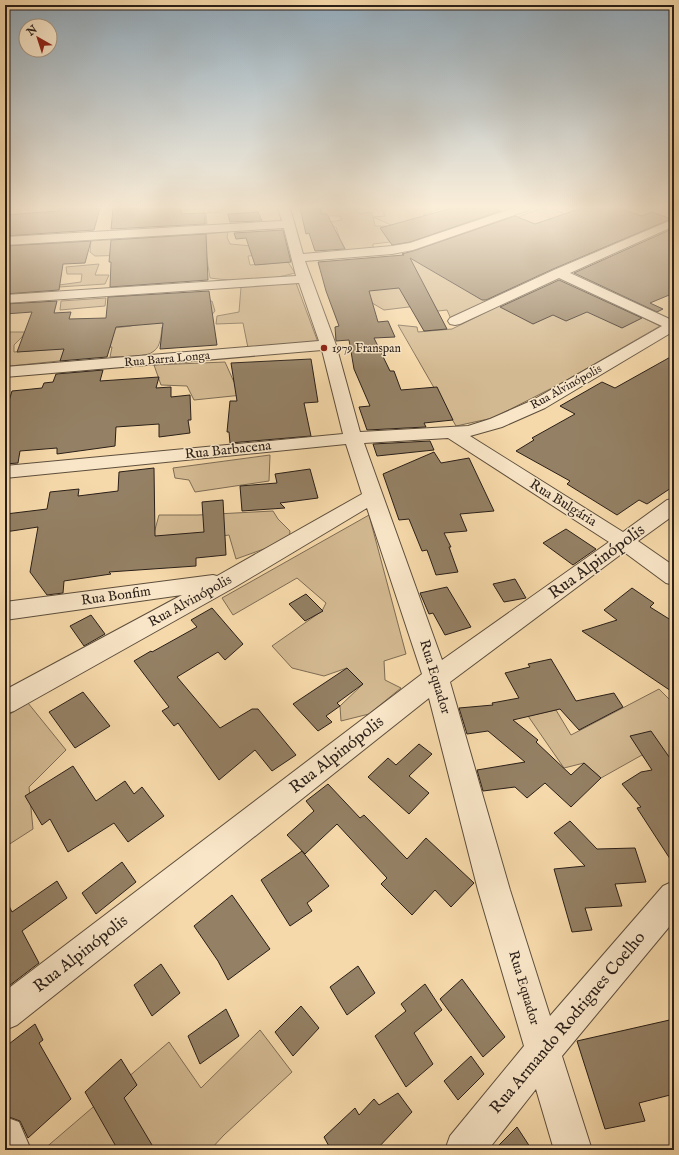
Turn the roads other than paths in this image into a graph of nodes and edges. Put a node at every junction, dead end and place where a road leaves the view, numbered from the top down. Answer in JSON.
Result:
{"nodes":[{"id":1,"x":299,"y":262,"type":"edge"},
{"id":2,"x":332,"y":262,"type":"edge"},
{"id":3,"x":584,"y":262,"type":"edge"},
{"id":4,"x":301,"y":268,"type":"junction"},
{"id":5,"x":559,"y":273,"type":"junction"},
{"id":6,"x":5,"y":299,"type":"edge"},
{"id":7,"x":455,"y":322,"type":"dead end"},
{"id":8,"x":674,"y":326,"type":"edge"},
{"id":9,"x":328,"y":345,"type":"junction"},
{"id":10,"x":5,"y":372,"type":"edge"},
{"id":11,"x":451,"y":432,"type":"junction"},
{"id":12,"x":353,"y":438,"type":"junction"},
{"id":13,"x":5,"y":472,"type":"edge"},
{"id":14,"x":373,"y":496,"type":"junction"},
{"id":15,"x":674,"y":505,"type":"edge"},
{"id":16,"x":624,"y":542,"type":"junction"},
{"id":17,"x":674,"y":577,"type":"edge"},
{"id":18,"x":226,"y":581,"type":"junction"},
{"id":19,"x":5,"y":611,"type":"edge"},
{"id":20,"x":436,"y":678,"type":"junction"},
{"id":21,"x":5,"y":703,"type":"edge"},
{"id":22,"x":674,"y":897,"type":"edge"},
{"id":23,"x":5,"y":1013,"type":"edge"},
{"id":24,"x":543,"y":1051,"type":"junction"},
{"id":25,"x":5,"y":1136,"type":"edge"},
{"id":26,"x":12,"y":1150,"type":"edge"},
{"id":27,"x":464,"y":1150,"type":"edge"},
{"id":28,"x":574,"y":1150,"type":"edge"}],
"edges":[{"from":1,"to":4,"type":"street","name":"Rua Equador"},
{"from":2,"to":4,"type":"street"},
{"from":3,"to":5,"type":"street"},
{"from":4,"to":6,"type":"street"},
{"from":4,"to":9,"type":"street","name":"Rua Equador"},
{"from":5,"to":7,"type":"street"},
{"from":5,"to":8,"type":"street"},
{"from":8,"to":11,"type":"street","name":"Rua Alvinópolis"},
{"from":9,"to":10,"type":"street","name":"Rua Barra Longa"},
{"from":9,"to":12,"type":"street","name":"Rua Equador"},
{"from":11,"to":12,"type":"street","name":"Rua Barbacena"},
{"from":11,"to":16,"type":"street","name":"Rua Bulgária"},
{"from":12,"to":13,"type":"street","name":"Rua Barbacena"},
{"from":12,"to":14,"type":"street","name":"Rua Equador"},
{"from":14,"to":18,"type":"street","name":"Rua Alvinópolis"},
{"from":14,"to":20,"type":"street","name":"Rua Equador"},
{"from":15,"to":16,"type":"street","name":"Rua Alpinópolis"},
{"from":16,"to":17,"type":"street","name":"Rua Bulgária"},
{"from":16,"to":20,"type":"street","name":"Rua Alpinópolis"},
{"from":18,"to":19,"type":"street","name":"Rua Bonfim"},
{"from":18,"to":21,"type":"street","name":"Rua Alvinópolis"},
{"from":20,"to":23,"type":"street","name":"Rua Alpinópolis"},
{"from":20,"to":24,"type":"street","name":"Rua Equador"},
{"from":22,"to":24,"type":"street","name":"Rua Armando Rodrigues Coelho"},
{"from":24,"to":27,"type":"street","name":"Rua Armando Rodrigues Coelho"},
{"from":24,"to":28,"type":"street","name":"Rua Equador"},
{"from":25,"to":26,"type":"street"}]}
